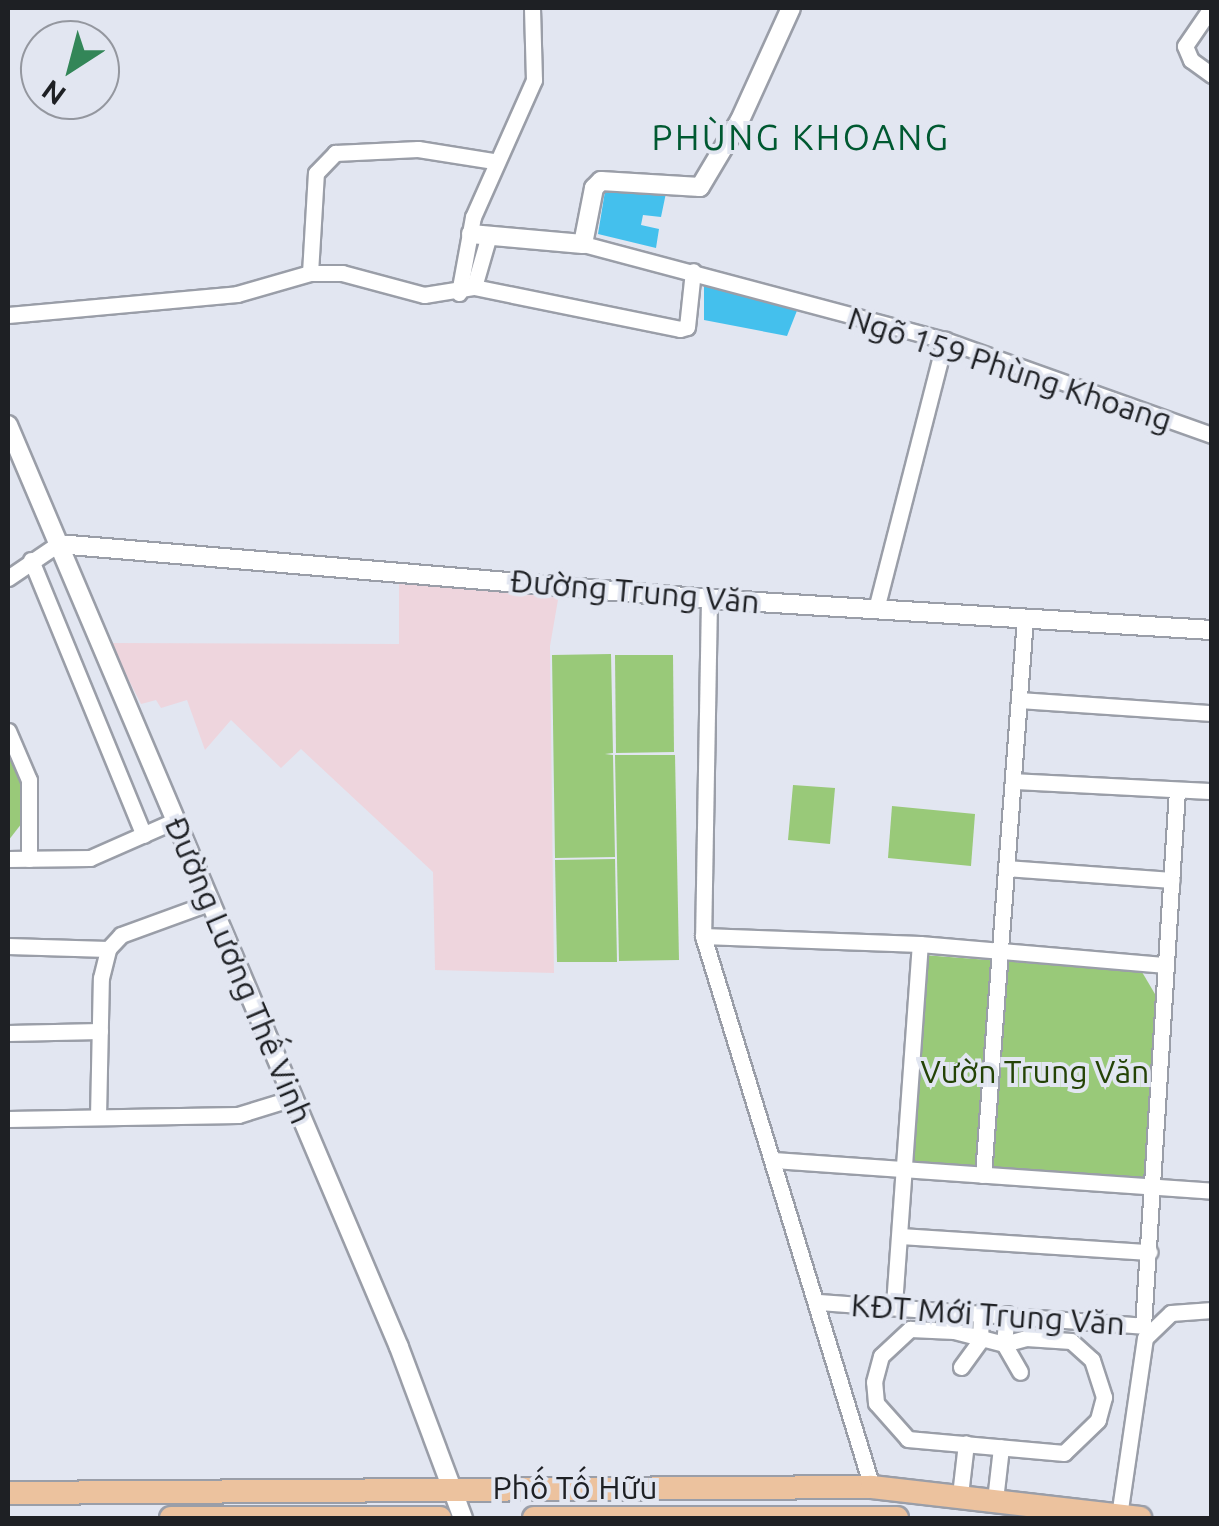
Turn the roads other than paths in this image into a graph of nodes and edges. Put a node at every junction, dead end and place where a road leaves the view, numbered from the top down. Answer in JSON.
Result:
{"nodes":[{"id":1,"x":532,"y":8,"type":"edge"},
{"id":2,"x":790,"y":8,"type":"edge"},
{"id":3,"x":1211,"y":8,"type":"edge"},
{"id":4,"x":1212,"y":75,"type":"edge"},
{"id":5,"x":494,"y":161,"type":"junction"},
{"id":6,"x":480,"y":235,"type":"junction"},
{"id":7,"x":583,"y":244,"type":"junction"},
{"id":8,"x":693,"y":271,"type":"junction"},
{"id":9,"x":310,"y":273,"type":"junction"},
{"id":10,"x":466,"y":290,"type":"junction"},
{"id":11,"x":8,"y":315,"type":"edge"},
{"id":12,"x":944,"y":340,"type":"junction"},
{"id":13,"x":8,"y":426,"type":"edge"},
{"id":14,"x":1212,"y":435,"type":"edge"},
{"id":15,"x":58,"y":544,"type":"junction"},
{"id":16,"x":31,"y":560,"type":"junction"},
{"id":17,"x":8,"y":578,"type":"edge"},
{"id":18,"x":709,"y":599,"type":"junction"},
{"id":19,"x":876,"y":609,"type":"junction"},
{"id":20,"x":1025,"y":618,"type":"junction"},
{"id":21,"x":1212,"y":630,"type":"edge"},
{"id":22,"x":1019,"y":700,"type":"junction"},
{"id":23,"x":1212,"y":713,"type":"edge"},
{"id":24,"x":8,"y":731,"type":"edge"},
{"id":25,"x":1013,"y":781,"type":"junction"},
{"id":26,"x":1177,"y":790,"type":"junction"},
{"id":27,"x":1212,"y":791,"type":"edge"},
{"id":28,"x":176,"y":820,"type":"junction"},
{"id":29,"x":144,"y":835,"type":"junction"},
{"id":30,"x":8,"y":859,"type":"edge"},
{"id":31,"x":29,"y":859,"type":"junction"},
{"id":32,"x":1006,"y":868,"type":"junction"},
{"id":33,"x":1172,"y":880,"type":"junction"},
{"id":34,"x":211,"y":902,"type":"junction"},
{"id":35,"x":703,"y":936,"type":"junction"},
{"id":36,"x":920,"y":944,"type":"junction"},
{"id":37,"x":8,"y":946,"type":"edge"},
{"id":38,"x":108,"y":949,"type":"junction"},
{"id":39,"x":1000,"y":953,"type":"junction"},
{"id":40,"x":1166,"y":965,"type":"junction"},
{"id":41,"x":100,"y":1031,"type":"junction"},
{"id":42,"x":8,"y":1033,"type":"edge"},
{"id":43,"x":293,"y":1098,"type":"junction"},
{"id":44,"x":98,"y":1118,"type":"junction"},
{"id":45,"x":8,"y":1119,"type":"edge"},
{"id":46,"x":774,"y":1160,"type":"junction"},
{"id":47,"x":905,"y":1170,"type":"junction"},
{"id":48,"x":983,"y":1175,"type":"junction"},
{"id":49,"x":1152,"y":1187,"type":"junction"},
{"id":50,"x":1212,"y":1191,"type":"edge"},
{"id":51,"x":900,"y":1236,"type":"junction"},
{"id":52,"x":1148,"y":1252,"type":"junction"},
{"id":53,"x":819,"y":1302,"type":"junction"},
{"id":54,"x":894,"y":1305,"type":"junction"},
{"id":55,"x":1212,"y":1310,"type":"edge"},
{"id":56,"x":981,"y":1312,"type":"junction"},
{"id":57,"x":1006,"y":1314,"type":"junction"},
{"id":58,"x":980,"y":1341,"type":"junction"},
{"id":59,"x":1004,"y":1344,"type":"junction"},
{"id":60,"x":961,"y":1367,"type":"dead end"},
{"id":61,"x":1020,"y":1372,"type":"dead end"},
{"id":62,"x":966,"y":1443,"type":"junction"},
{"id":63,"x":1001,"y":1447,"type":"junction"},
{"id":64,"x":452,"y":1487,"type":"junction"},
{"id":65,"x":872,"y":1487,"type":"junction"},
{"id":66,"x":8,"y":1492,"type":"edge"},
{"id":67,"x":960,"y":1495,"type":"junction"},
{"id":68,"x":995,"y":1500,"type":"junction"},
{"id":69,"x":1128,"y":1517,"type":"edge"},
{"id":70,"x":171,"y":1518,"type":"edge"},
{"id":71,"x":440,"y":1518,"type":"edge"},
{"id":72,"x":463,"y":1518,"type":"edge"},
{"id":73,"x":534,"y":1518,"type":"edge"},
{"id":74,"x":897,"y":1518,"type":"edge"}],
"edges":[{"from":1,"to":5,"type":"street"},
{"from":2,"to":7,"type":"street"},
{"from":3,"to":4,"type":"street"},
{"from":5,"to":6,"type":"street"},
{"from":5,"to":9,"type":"street"},
{"from":6,"to":7,"type":"street"},
{"from":6,"to":10,"type":"street"},
{"from":7,"to":8,"type":"street","name":"Ngõ 159 Phùng Khoang"},
{"from":8,"to":10,"type":"street"},
{"from":8,"to":12,"type":"street","name":"Ngõ 159 Phùng Khoang"},
{"from":9,"to":10,"type":"street"},
{"from":9,"to":11,"type":"street"},
{"from":12,"to":14,"type":"street","name":"Ngõ 159 Phùng Khoang"},
{"from":12,"to":19,"type":"street"},
{"from":13,"to":15,"type":"street","name":"Đường Lương Thế Vinh"},
{"from":15,"to":16,"type":"street"},
{"from":15,"to":18,"type":"street","name":"Đường Trung Văn"},
{"from":15,"to":28,"type":"street","name":"Đường Lương Thế Vinh"},
{"from":16,"to":17,"type":"street"},
{"from":16,"to":29,"type":"street"},
{"from":18,"to":19,"type":"street","name":"Đường Trung Văn"},
{"from":18,"to":35,"type":"street"},
{"from":19,"to":20,"type":"street","name":"Đường Trung Văn"},
{"from":20,"to":21,"type":"street","name":"Đường Trung Văn"},
{"from":20,"to":22,"type":"street"},
{"from":22,"to":23,"type":"street"},
{"from":22,"to":25,"type":"street"},
{"from":24,"to":31,"type":"street"},
{"from":25,"to":26,"type":"street"},
{"from":25,"to":32,"type":"street"},
{"from":26,"to":27,"type":"street"},
{"from":26,"to":33,"type":"street","name":"KĐT Mới Trung Văn"},
{"from":28,"to":29,"type":"street"},
{"from":28,"to":34,"type":"street","name":"Đường Lương Thế Vinh"},
{"from":29,"to":31,"type":"street"},
{"from":30,"to":31,"type":"street"},
{"from":32,"to":33,"type":"street"},
{"from":32,"to":39,"type":"street"},
{"from":33,"to":40,"type":"street","name":"KĐT Mới Trung Văn"},
{"from":34,"to":38,"type":"street"},
{"from":34,"to":43,"type":"street","name":"Đường Lương Thế Vinh"},
{"from":35,"to":36,"type":"street"},
{"from":35,"to":46,"type":"street"},
{"from":36,"to":39,"type":"street"},
{"from":36,"to":47,"type":"street"},
{"from":37,"to":38,"type":"street"},
{"from":38,"to":41,"type":"street"},
{"from":39,"to":40,"type":"street"},
{"from":39,"to":48,"type":"street"},
{"from":40,"to":49,"type":"street","name":"KĐT Mới Trung Văn"},
{"from":41,"to":42,"type":"street"},
{"from":41,"to":44,"type":"street"},
{"from":43,"to":44,"type":"street"},
{"from":43,"to":64,"type":"street","name":"Đường Lương Thế Vinh"},
{"from":44,"to":45,"type":"street"},
{"from":46,"to":47,"type":"street"},
{"from":46,"to":53,"type":"street"},
{"from":47,"to":48,"type":"street"},
{"from":47,"to":51,"type":"street"},
{"from":48,"to":49,"type":"street"},
{"from":49,"to":50,"type":"street"},
{"from":49,"to":52,"type":"street","name":"KĐT Mới Trung Văn"},
{"from":51,"to":52,"type":"street"},
{"from":51,"to":54,"type":"street"},
{"from":52,"to":57,"type":"street","name":"KĐT Mới Trung Văn"},
{"from":53,"to":54,"type":"street","name":"KĐT Mới Trung Văn"},
{"from":53,"to":65,"type":"street"},
{"from":54,"to":56,"type":"street","name":"KĐT Mới Trung Văn"},
{"from":55,"to":69,"type":"street"},
{"from":56,"to":57,"type":"street","name":"KĐT Mới Trung Văn"},
{"from":56,"to":58,"type":"street"},
{"from":57,"to":59,"type":"street"},
{"from":58,"to":59,"type":"street"},
{"from":58,"to":60,"type":"street"},
{"from":58,"to":62,"type":"street"},
{"from":59,"to":61,"type":"street"},
{"from":59,"to":63,"type":"street"},
{"from":62,"to":63,"type":"street"},
{"from":62,"to":67,"type":"street"},
{"from":63,"to":68,"type":"street"},
{"from":64,"to":65,"type":"main road","name":"Phố Tố Hữu"},
{"from":64,"to":66,"type":"main road","name":"Phố Tố Hữu"},
{"from":64,"to":72,"type":"street","name":"Đường Lương Thế Vinh"},
{"from":65,"to":67,"type":"main road","name":"Phố Tố Hữu"},
{"from":67,"to":68,"type":"main road","name":"Phố Tố Hữu"},
{"from":68,"to":69,"type":"main road","name":"Phố Tố Hữu"},
{"from":70,"to":71,"type":"main road"},
{"from":73,"to":74,"type":"main road","name":"Phố Tố Hữu"}]}
